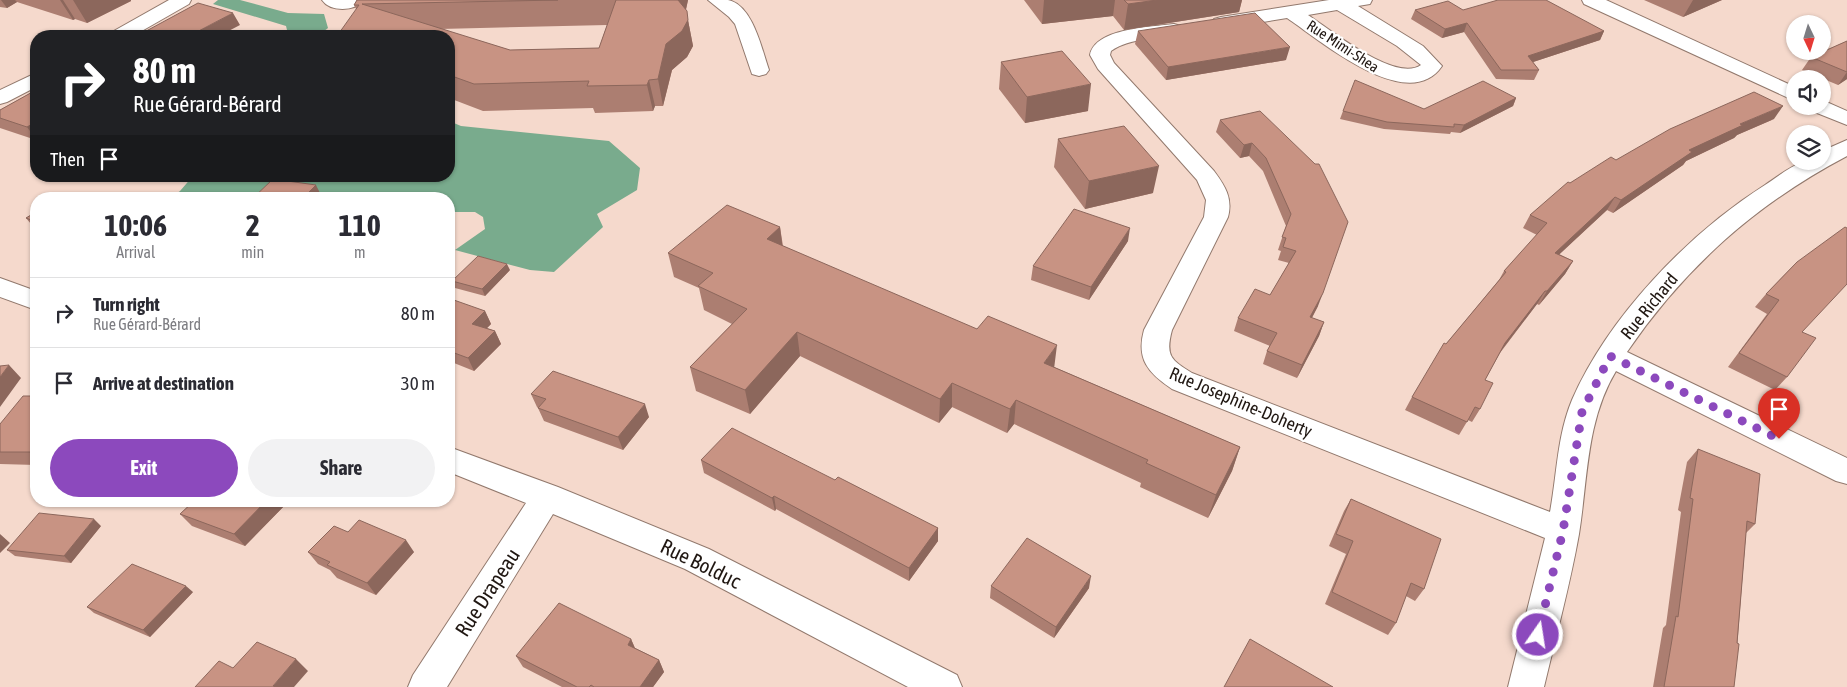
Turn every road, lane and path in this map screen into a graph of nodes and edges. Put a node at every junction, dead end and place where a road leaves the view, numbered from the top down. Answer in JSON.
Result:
{"nodes":[{"id":1,"x":182,"y":0,"type":"edge"},
{"id":2,"x":331,"y":0,"type":"edge"},
{"id":3,"x":354,"y":0,"type":"edge"},
{"id":4,"x":718,"y":0,"type":"edge"},
{"id":5,"x":1363,"y":0,"type":"edge"},
{"id":6,"x":1591,"y":0,"type":"edge"},
{"id":7,"x":1340,"y":4,"type":"junction"},
{"id":8,"x":1291,"y":12,"type":"junction"},
{"id":9,"x":130,"y":30,"type":"edge"},
{"id":10,"x":1101,"y":49,"type":"joint"},
{"id":11,"x":759,"y":70,"type":"dead end"},
{"id":12,"x":30,"y":82,"type":"edge"},
{"id":13,"x":1786,"y":90,"type":"edge"},
{"id":14,"x":0,"y":98,"type":"edge"},
{"id":15,"x":1831,"y":111,"type":"edge"},
{"id":16,"x":1847,"y":119,"type":"edge"},
{"id":17,"x":1847,"y":147,"type":"edge"},
{"id":18,"x":1831,"y":156,"type":"edge"},
{"id":19,"x":1806,"y":170,"type":"edge"},
{"id":20,"x":1610,"y":356,"type":"junction"},
{"id":21,"x":455,"y":461,"type":"edge"},
{"id":22,"x":1847,"y":472,"type":"edge"},
{"id":23,"x":547,"y":496,"type":"junction"},
{"id":24,"x":1563,"y":531,"type":"junction"},
{"id":25,"x":426,"y":687,"type":"edge"},
{"id":26,"x":944,"y":687,"type":"edge"},
{"id":27,"x":1526,"y":687,"type":"edge"}],
"edges":[{"from":1,"to":9,"type":"street"},
{"from":2,"to":3,"type":"street"},
{"from":4,"to":11,"type":"street"},
{"from":5,"to":7,"type":"street","name":"Rue Mimi-Shea"},
{"from":6,"to":13,"type":"street"},
{"from":7,"to":8,"type":"street","name":"Rue Mimi-Shea"},
{"from":7,"to":8,"type":"street","name":"Rue Mimi-Shea"},
{"from":8,"to":10,"type":"street","name":"Rue Mimi-Shea"},
{"from":10,"to":24,"type":"street","name":"Rue Josephine-Doherty"},
{"from":12,"to":14,"type":"street"},
{"from":15,"to":16,"type":"street"},
{"from":17,"to":18,"type":"street","name":"Rue Richard"},
{"from":19,"to":20,"type":"street","name":"Rue Richard"},
{"from":20,"to":22,"type":"street"},
{"from":20,"to":24,"type":"street","name":"Rue Richard"},
{"from":21,"to":23,"type":"street","name":"Rue Bolduc"},
{"from":23,"to":25,"type":"street","name":"Rue Drapeau"},
{"from":23,"to":26,"type":"street","name":"Rue Bolduc"},
{"from":24,"to":27,"type":"street","name":"Rue Richard"}]}
